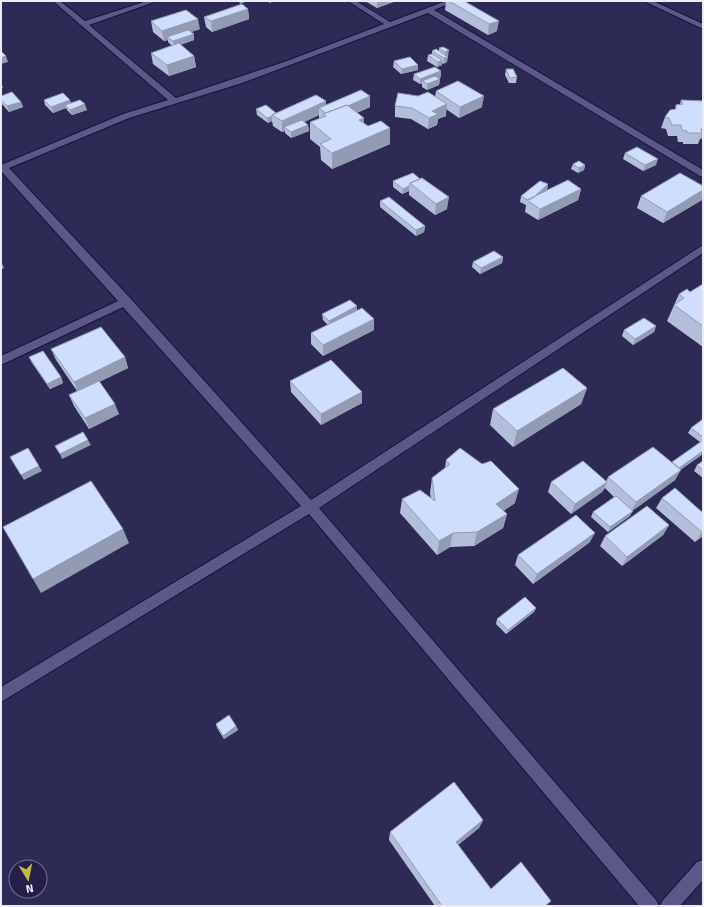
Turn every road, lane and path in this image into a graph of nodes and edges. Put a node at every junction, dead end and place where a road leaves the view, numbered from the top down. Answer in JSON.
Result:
{"nodes":[{"id":1,"x":56,"y":1,"type":"edge"},
{"id":2,"x":154,"y":1,"type":"edge"},
{"id":3,"x":351,"y":1,"type":"edge"},
{"id":4,"x":452,"y":1,"type":"edge"},
{"id":5,"x":647,"y":1,"type":"edge"},
{"id":6,"x":429,"y":10,"type":"junction"},
{"id":7,"x":84,"y":24,"type":"junction"},
{"id":8,"x":390,"y":25,"type":"junction"},
{"id":9,"x":703,"y":27,"type":"edge"},
{"id":10,"x":173,"y":100,"type":"junction"},
{"id":11,"x":2,"y":167,"type":"edge"},
{"id":12,"x":703,"y":174,"type":"edge"},
{"id":13,"x":703,"y":248,"type":"edge"},
{"id":14,"x":126,"y":301,"type":"junction"},
{"id":15,"x":1,"y":360,"type":"edge"},
{"id":16,"x":310,"y":507,"type":"junction"},
{"id":17,"x":1,"y":695,"type":"edge"},
{"id":18,"x":703,"y":868,"type":"edge"},
{"id":19,"x":650,"y":906,"type":"edge"},
{"id":20,"x":669,"y":906,"type":"edge"}],
"edges":[{"from":1,"to":7,"type":"street"},
{"from":2,"to":7,"type":"street"},
{"from":3,"to":8,"type":"street"},
{"from":4,"to":6,"type":"street"},
{"from":5,"to":9,"type":"street"},
{"from":6,"to":8,"type":"street"},
{"from":6,"to":12,"type":"street"},
{"from":7,"to":10,"type":"street"},
{"from":8,"to":10,"type":"street"},
{"from":10,"to":11,"type":"street"},
{"from":11,"to":14,"type":"street"},
{"from":13,"to":16,"type":"street"},
{"from":14,"to":15,"type":"street"},
{"from":14,"to":16,"type":"street"},
{"from":16,"to":17,"type":"street"},
{"from":16,"to":19,"type":"street"},
{"from":18,"to":20,"type":"street"}]}
